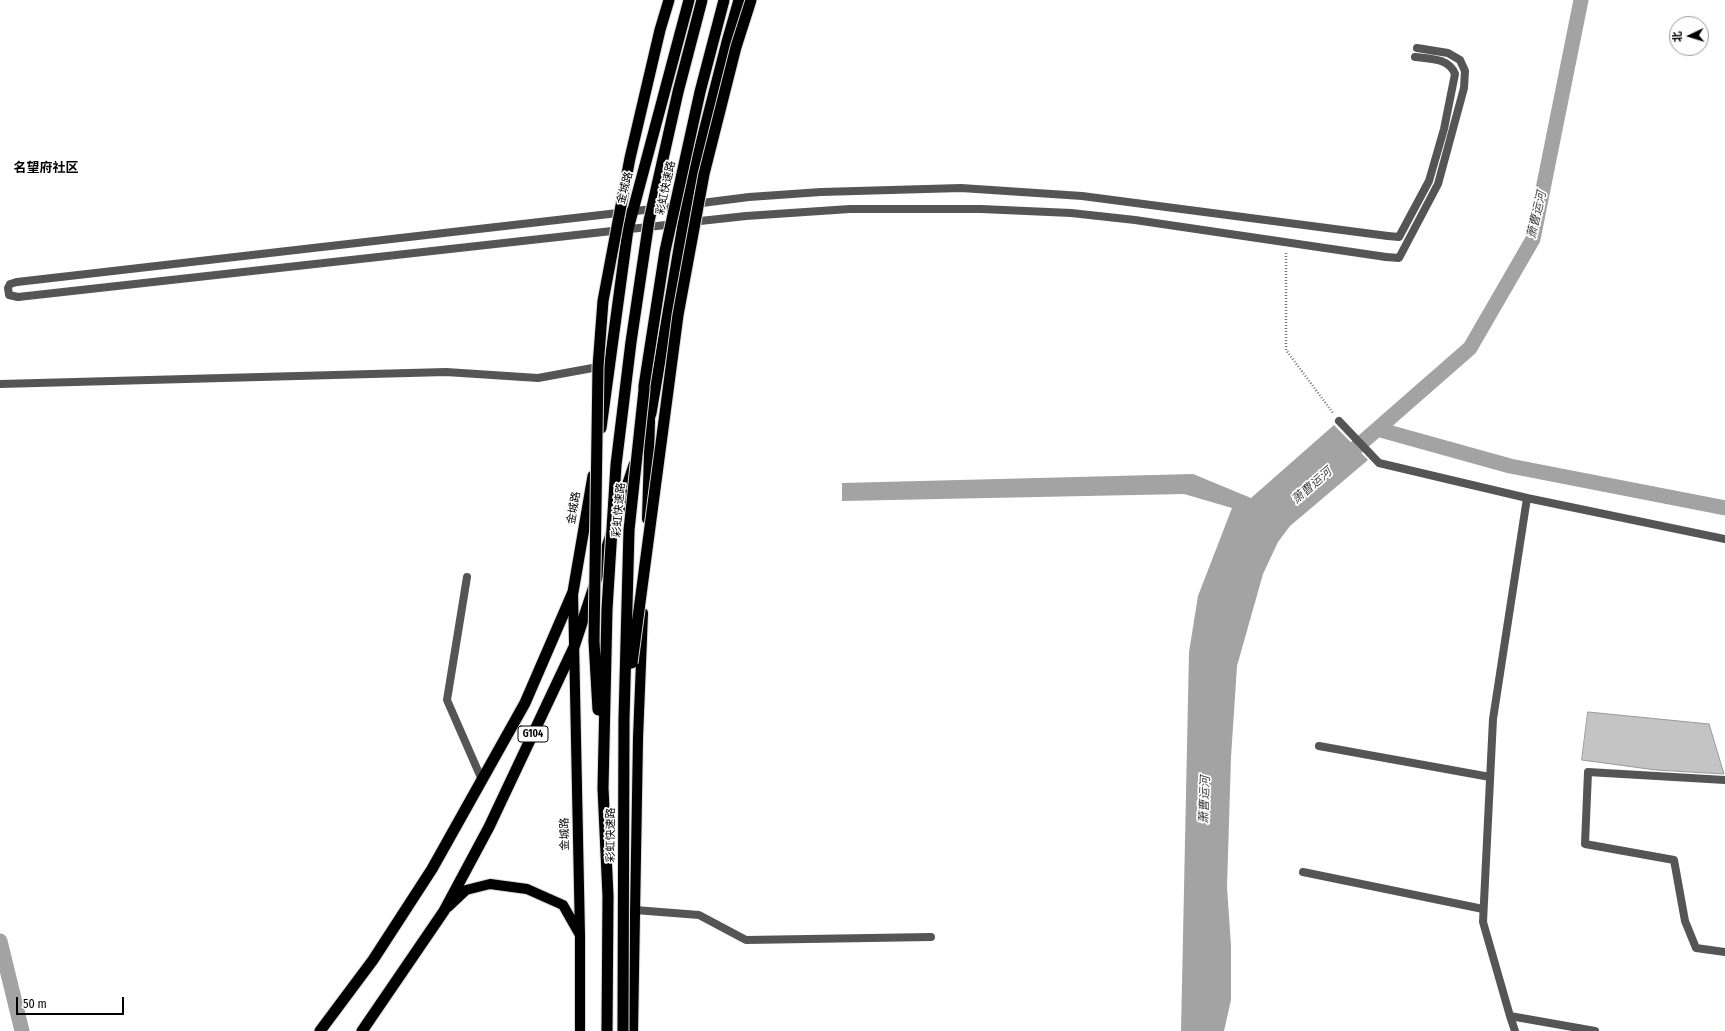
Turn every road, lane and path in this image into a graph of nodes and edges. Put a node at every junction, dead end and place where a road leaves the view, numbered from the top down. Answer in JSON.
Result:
{"nodes":[{"id":1,"x":669,"y":0,"type":"edge"},
{"id":2,"x":689,"y":0,"type":"edge"},
{"id":3,"x":702,"y":0,"type":"edge"},
{"id":4,"x":724,"y":0,"type":"edge"},
{"id":5,"x":739,"y":0,"type":"edge"},
{"id":6,"x":751,"y":0,"type":"edge"},
{"id":7,"x":1417,"y":48,"type":"dead end"},
{"id":8,"x":1415,"y":57,"type":"dead end"},
{"id":9,"x":687,"y":205,"type":"junction"},
{"id":10,"x":632,"y":212,"type":"junction"},
{"id":11,"x":684,"y":223,"type":"junction"},
{"id":12,"x":628,"y":229,"type":"junction"},
{"id":13,"x":1286,"y":242,"type":"junction"},
{"id":14,"x":598,"y":367,"type":"junction"},
{"id":15,"x":0,"y":384,"type":"edge"},
{"id":16,"x":651,"y":413,"type":"junction"},
{"id":17,"x":1339,"y":421,"type":"joint"},
{"id":18,"x":1527,"y":498,"type":"junction"},
{"id":19,"x":1725,"y":539,"type":"edge"},
{"id":20,"x":467,"y":577,"type":"dead end"},
{"id":21,"x":572,"y":592,"type":"junction"},
{"id":22,"x":574,"y":647,"type":"junction"},
{"id":23,"x":624,"y":719,"type":"junction"},
{"id":24,"x":1319,"y":746,"type":"dead end"},
{"id":25,"x":1490,"y":777,"type":"junction"},
{"id":26,"x":482,"y":780,"type":"junction"},
{"id":27,"x":1725,"y":780,"type":"edge"},
{"id":28,"x":603,"y":788,"type":"junction"},
{"id":29,"x":1303,"y":872,"type":"dead end"},
{"id":30,"x":1483,"y":909,"type":"junction"},
{"id":31,"x":635,"y":910,"type":"junction"},
{"id":32,"x":444,"y":911,"type":"junction"},
{"id":33,"x":580,"y":936,"type":"junction"},
{"id":34,"x":931,"y":937,"type":"dead end"},
{"id":35,"x":1725,"y":952,"type":"edge"},
{"id":36,"x":1510,"y":1016,"type":"junction"},
{"id":37,"x":320,"y":1031,"type":"edge"},
{"id":38,"x":362,"y":1031,"type":"edge"},
{"id":39,"x":580,"y":1031,"type":"edge"},
{"id":40,"x":607,"y":1031,"type":"edge"},
{"id":41,"x":624,"y":1031,"type":"edge"},
{"id":42,"x":633,"y":1031,"type":"edge"},
{"id":43,"x":1515,"y":1031,"type":"edge"},
{"id":44,"x":1595,"y":1031,"type":"edge"}],
"edges":[{"from":1,"to":14,"type":"highway","bridge":true},
{"from":2,"to":10,"type":"highway","name":"金城路"},
{"from":3,"to":28,"type":"highway","name":"彩虹快速路","bridge":true},
{"from":4,"to":23,"type":"highway","name":"彩虹快速路","bridge":true},
{"from":5,"to":9,"type":"highway"},
{"from":6,"to":23,"type":"highway","bridge":true},
{"from":7,"to":13,"type":"street"},
{"from":8,"to":9,"type":"street"},
{"from":9,"to":10,"type":"street"},
{"from":9,"to":11,"type":"highway"},
{"from":10,"to":12,"type":"highway","name":"金城路"},
{"from":10,"to":12,"type":"street"},
{"from":11,"to":12,"type":"street"},
{"from":11,"to":13,"type":"street"},
{"from":11,"to":16,"type":"highway"},
{"from":12,"to":21,"type":"highway","name":"金城路"},
{"from":13,"to":17,"type":"path"},
{"from":14,"to":15,"type":"street"},
{"from":14,"to":28,"type":"highway","bridge":true},
{"from":16,"to":22,"type":"highway","number":"G104"},
{"from":16,"to":31,"type":"main road"},
{"from":17,"to":18,"type":"street"},
{"from":18,"to":19,"type":"street"},
{"from":18,"to":25,"type":"street"},
{"from":20,"to":26,"type":"street"},
{"from":21,"to":22,"type":"main road","name":"金城路"},
{"from":21,"to":26,"type":"highway","number":"G104"},
{"from":22,"to":32,"type":"highway","number":"G104"},
{"from":22,"to":33,"type":"main road","name":"金城路"},
{"from":23,"to":41,"type":"highway","name":"彩虹快速路","bridge":true},
{"from":24,"to":25,"type":"street"},
{"from":25,"to":30,"type":"street"},
{"from":26,"to":37,"type":"highway","number":"G104"},
{"from":27,"to":35,"type":"street"},
{"from":28,"to":40,"type":"highway","name":"彩虹快速路","bridge":true},
{"from":29,"to":30,"type":"street"},
{"from":30,"to":36,"type":"street"},
{"from":31,"to":34,"type":"street"},
{"from":31,"to":42,"type":"main road"},
{"from":32,"to":33,"type":"main road"},
{"from":32,"to":38,"type":"highway","number":"G104"},
{"from":33,"to":39,"type":"main road","name":"金城路"},
{"from":36,"to":43,"type":"street"},
{"from":36,"to":44,"type":"street"}]}
